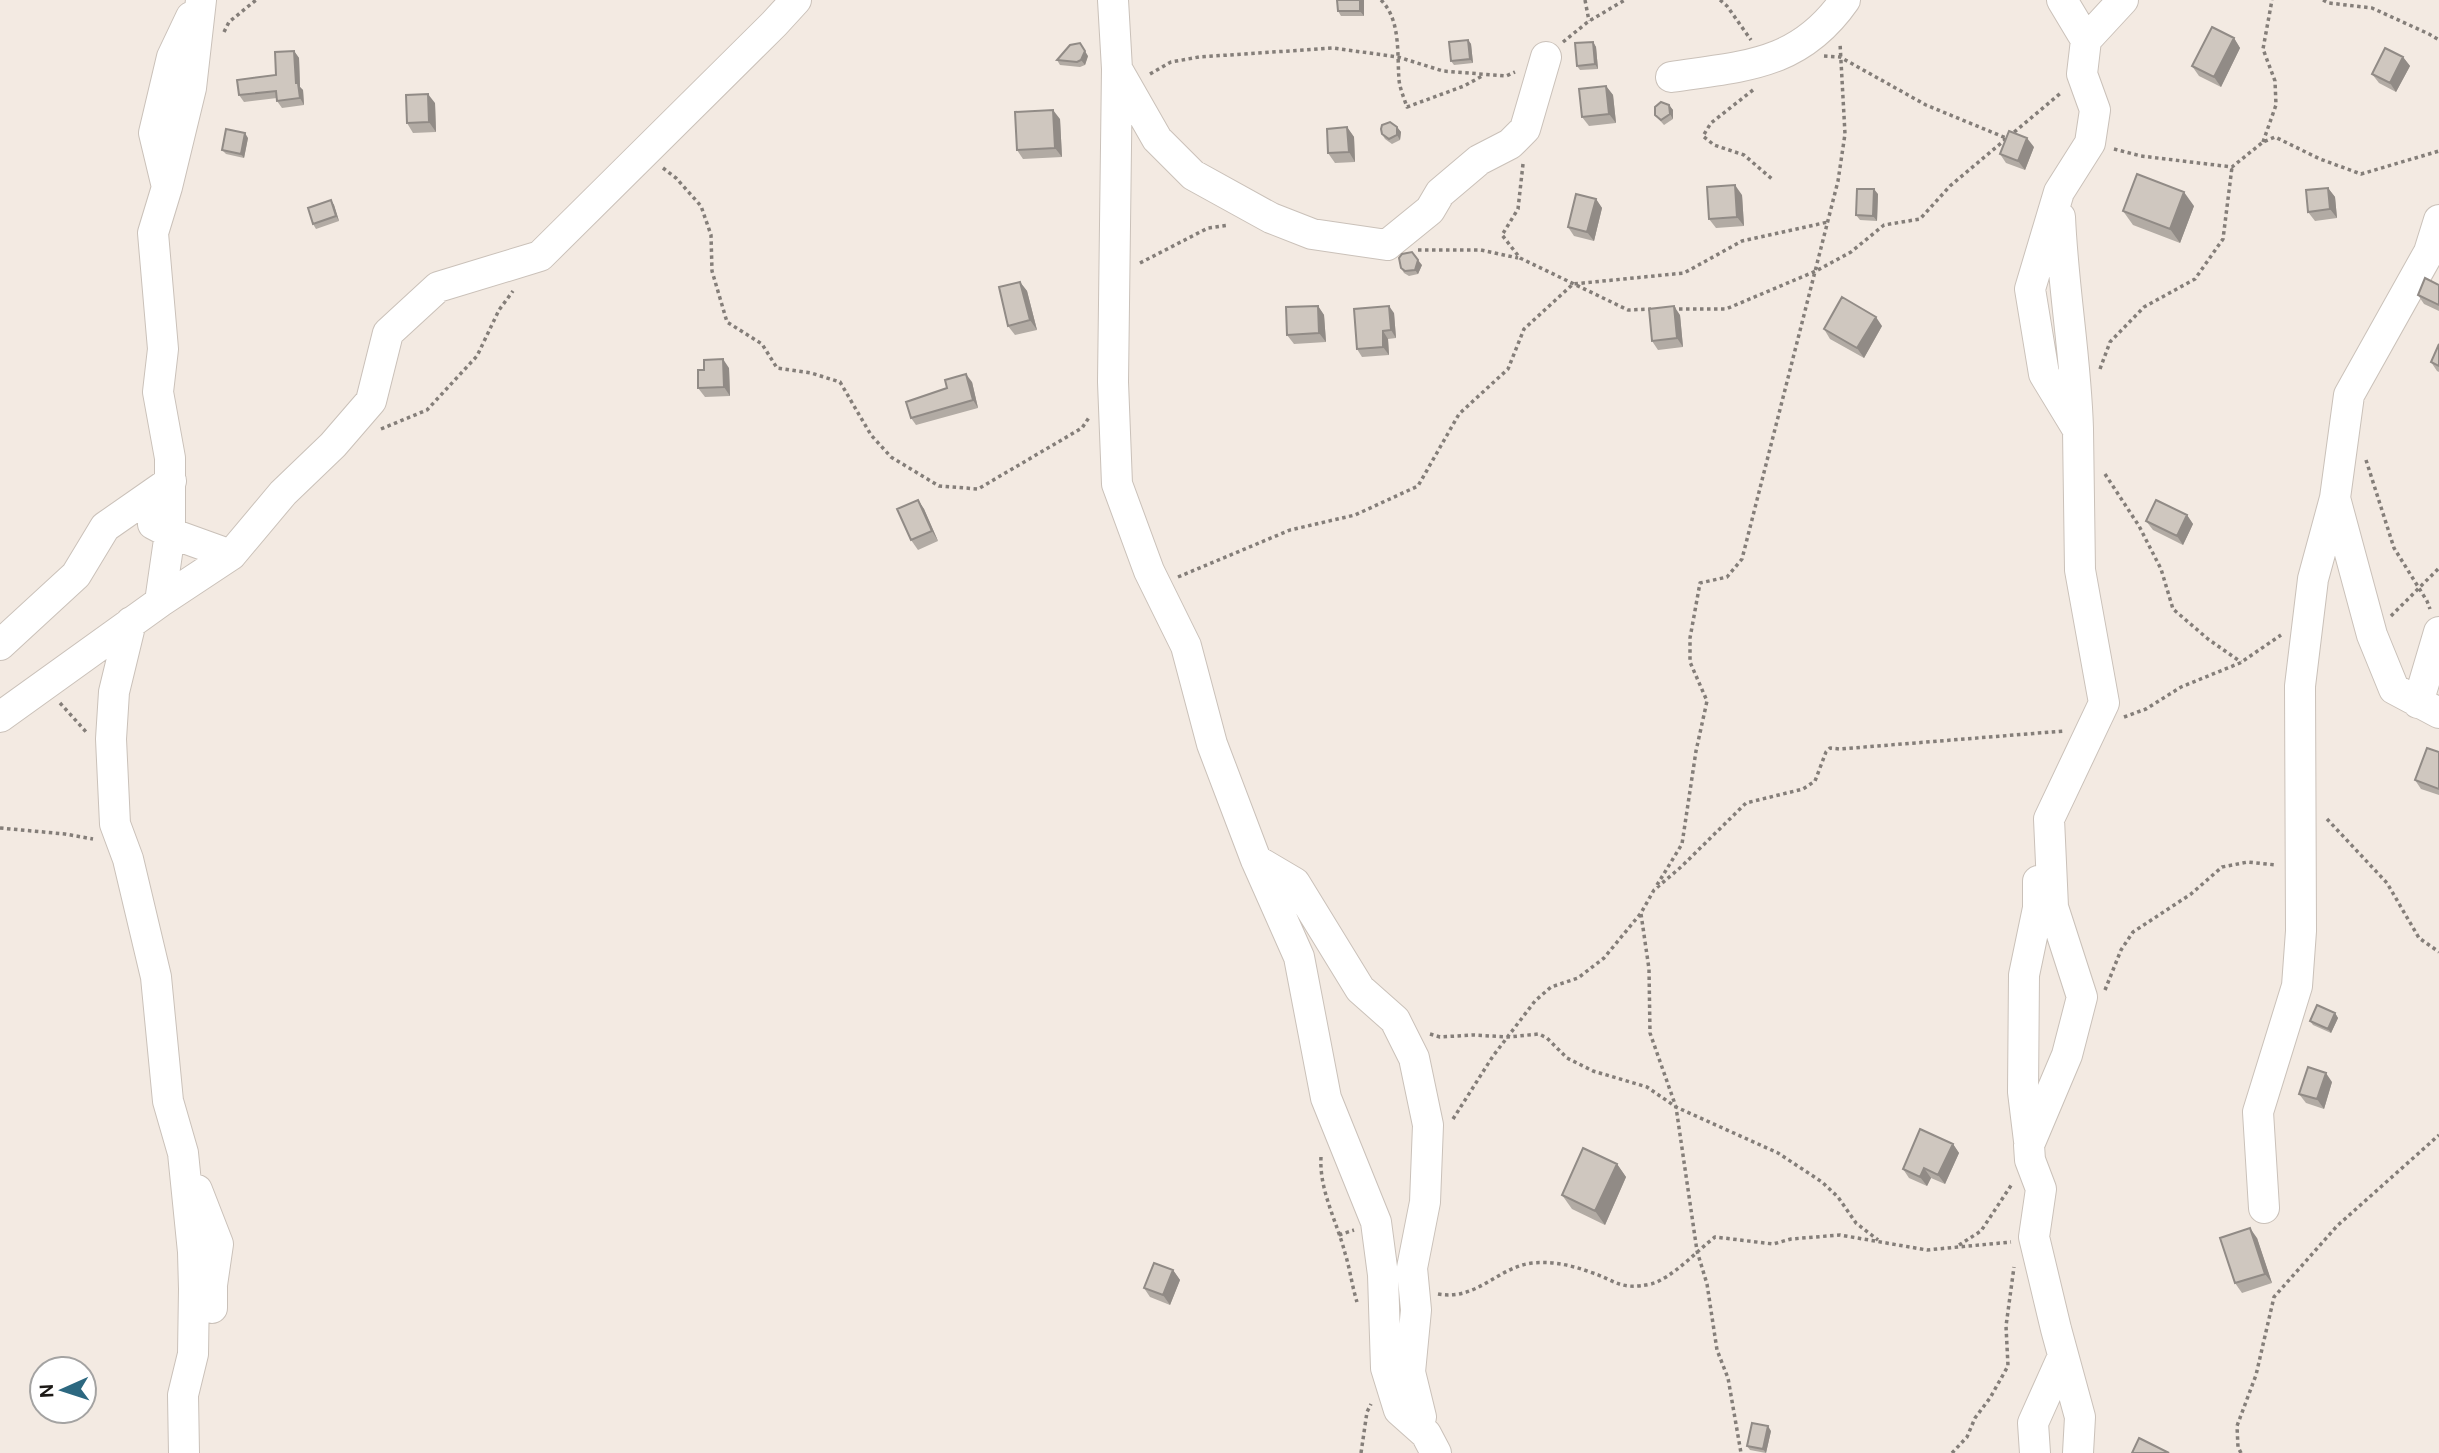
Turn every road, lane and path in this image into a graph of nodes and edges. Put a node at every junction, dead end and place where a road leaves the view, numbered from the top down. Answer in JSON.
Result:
{"nodes":[{"id":1,"x":200,"y":0,"type":"edge"},
{"id":2,"x":796,"y":0,"type":"edge"},
{"id":3,"x":1113,"y":0,"type":"edge"},
{"id":4,"x":1381,"y":0,"type":"edge"},
{"id":5,"x":1585,"y":0,"type":"edge"},
{"id":6,"x":1625,"y":0,"type":"edge"},
{"id":7,"x":1720,"y":0,"type":"edge"},
{"id":8,"x":2062,"y":0,"type":"edge"},
{"id":9,"x":2123,"y":0,"type":"edge"},
{"id":10,"x":2272,"y":0,"type":"edge"},
{"id":11,"x":2323,"y":0,"type":"edge"},
{"id":12,"x":1842,"y":4,"type":"edge"},
{"id":13,"x":1588,"y":21,"type":"junction"},
{"id":14,"x":2085,"y":40,"type":"junction"},
{"id":15,"x":2439,"y":40,"type":"edge"},
{"id":16,"x":1784,"y":54,"type":"junction"},
{"id":17,"x":1398,"y":57,"type":"junction"},
{"id":18,"x":1546,"y":57,"type":"junction"},
{"id":19,"x":1840,"y":57,"type":"junction"},
{"id":20,"x":1485,"y":74,"type":"junction"},
{"id":21,"x":2082,"y":74,"type":"junction"},
{"id":22,"x":1671,"y":77,"type":"dead end"},
{"id":23,"x":1122,"y":78,"type":"junction"},
{"id":24,"x":1759,"y":84,"type":"dead end"},
{"id":25,"x":1525,"y":129,"type":"junction"},
{"id":26,"x":2006,"y":138,"type":"junction"},
{"id":27,"x":2263,"y":142,"type":"junction"},
{"id":28,"x":2090,"y":143,"type":"junction"},
{"id":29,"x":2439,"y":151,"type":"edge"},
{"id":30,"x":644,"y":154,"type":"junction"},
{"id":31,"x":2232,"y":167,"type":"junction"},
{"id":32,"x":1772,"y":179,"type":"dead end"},
{"id":33,"x":2439,"y":220,"type":"edge"},
{"id":34,"x":1828,"y":222,"type":"junction"},
{"id":35,"x":1233,"y":224,"type":"dead end"},
{"id":36,"x":1387,"y":245,"type":"junction"},
{"id":37,"x":1520,"y":258,"type":"junction"},
{"id":38,"x":1816,"y":271,"type":"junction"},
{"id":39,"x":1573,"y":284,"type":"junction"},
{"id":40,"x":515,"y":288,"type":"dead end"},
{"id":41,"x":1114,"y":293,"type":"junction"},
{"id":42,"x":1653,"y":309,"type":"edge"},
{"id":43,"x":1665,"y":309,"type":"edge"},
{"id":44,"x":2096,"y":380,"type":"dead end"},
{"id":45,"x":1112,"y":382,"type":"junction"},
{"id":46,"x":381,"y":429,"type":"dead end"},
{"id":47,"x":2364,"y":455,"type":"dead end"},
{"id":48,"x":2102,"y":469,"type":"dead end"},
{"id":49,"x":171,"y":481,"type":"junction"},
{"id":50,"x":2335,"y":498,"type":"junction"},
{"id":51,"x":128,"y":510,"type":"junction"},
{"id":52,"x":170,"y":533,"type":"junction"},
{"id":53,"x":231,"y":555,"type":"junction"},
{"id":54,"x":2439,"y":568,"type":"edge"},
{"id":55,"x":1153,"y":579,"type":"junction"},
{"id":56,"x":2420,"y":590,"type":"junction"},
{"id":57,"x":160,"y":603,"type":"junction"},
{"id":58,"x":2309,"y":616,"type":"junction"},
{"id":59,"x":131,"y":622,"type":"junction"},
{"id":60,"x":2438,"y":633,"type":"edge"},
{"id":61,"x":2372,"y":635,"type":"junction"},
{"id":62,"x":0,"y":645,"type":"edge"},
{"id":63,"x":2241,"y":662,"type":"junction"},
{"id":64,"x":2429,"y":708,"type":"edge"},
{"id":65,"x":0,"y":717,"type":"edge"},
{"id":66,"x":2083,"y":729,"type":"junction"},
{"id":67,"x":2326,"y":818,"type":"dead end"},
{"id":68,"x":2049,"y":819,"type":"junction"},
{"id":69,"x":0,"y":828,"type":"edge"},
{"id":70,"x":128,"y":859,"type":"junction"},
{"id":71,"x":1256,"y":860,"type":"junction"},
{"id":72,"x":2300,"y":867,"type":"junction"},
{"id":73,"x":1654,"y":890,"type":"junction"},
{"id":74,"x":1641,"y":914,"type":"junction"},
{"id":75,"x":2439,"y":953,"type":"edge"},
{"id":76,"x":2102,"y":1001,"type":"dead end"},
{"id":77,"x":1398,"y":1026,"type":"junction"},
{"id":78,"x":1508,"y":1037,"type":"junction"},
{"id":79,"x":1676,"y":1107,"type":"junction"},
{"id":80,"x":1447,"y":1129,"type":"dead end"},
{"id":81,"x":2439,"y":1135,"type":"edge"},
{"id":82,"x":2029,"y":1152,"type":"junction"},
{"id":83,"x":183,"y":1153,"type":"junction"},
{"id":84,"x":1321,"y":1153,"type":"dead end"},
{"id":85,"x":2264,"y":1208,"type":"dead end"},
{"id":86,"x":1376,"y":1222,"type":"junction"},
{"id":87,"x":1339,"y":1235,"type":"junction"},
{"id":88,"x":2034,"y":1237,"type":"junction"},
{"id":89,"x":1880,"y":1241,"type":"junction"},
{"id":90,"x":1957,"y":1246,"type":"junction"},
{"id":91,"x":1697,"y":1251,"type":"junction"},
{"id":92,"x":2015,"y":1264,"type":"dead end"},
{"id":93,"x":1413,"y":1276,"type":"junction"},
{"id":94,"x":1359,"y":1308,"type":"dead end"},
{"id":95,"x":2063,"y":1356,"type":"junction"},
{"id":96,"x":1386,"y":1368,"type":"junction"},
{"id":97,"x":1431,"y":1443,"type":"edge"},
{"id":98,"x":184,"y":1453,"type":"edge"},
{"id":99,"x":194,"y":1453,"type":"edge"},
{"id":100,"x":1361,"y":1453,"type":"edge"},
{"id":101,"x":1741,"y":1453,"type":"edge"},
{"id":102,"x":1952,"y":1453,"type":"edge"},
{"id":103,"x":2035,"y":1453,"type":"edge"},
{"id":104,"x":2078,"y":1453,"type":"edge"},
{"id":105,"x":2241,"y":1453,"type":"edge"}],
"edges":[{"from":1,"to":49,"type":"street"},
{"from":2,"to":30,"type":"street"},
{"from":3,"to":23,"type":"street"},
{"from":4,"to":17,"type":"path"},
{"from":5,"to":13,"type":"path"},
{"from":6,"to":13,"type":"path"},
{"from":7,"to":16,"type":"path"},
{"from":8,"to":14,"type":"street"},
{"from":9,"to":14,"type":"street"},
{"from":10,"to":27,"type":"path"},
{"from":11,"to":15,"type":"path"},
{"from":12,"to":16,"type":"street"},
{"from":12,"to":19,"type":"path"},
{"from":13,"to":18,"type":"path"},
{"from":14,"to":21,"type":"street"},
{"from":16,"to":19,"type":"path"},
{"from":16,"to":22,"type":"street"},
{"from":17,"to":20,"type":"path"},
{"from":17,"to":20,"type":"path"},
{"from":17,"to":23,"type":"path"},
{"from":18,"to":20,"type":"path"},
{"from":18,"to":25,"type":"street"},
{"from":19,"to":26,"type":"path"},
{"from":19,"to":34,"type":"path"},
{"from":21,"to":26,"type":"path"},
{"from":21,"to":28,"type":"street"},
{"from":23,"to":36,"type":"street"},
{"from":23,"to":41,"type":"street"},
{"from":24,"to":32,"type":"path"},
{"from":25,"to":36,"type":"street"},
{"from":25,"to":37,"type":"path"},
{"from":26,"to":38,"type":"path"},
{"from":27,"to":29,"type":"path"},
{"from":27,"to":31,"type":"path"},
{"from":28,"to":31,"type":"path"},
{"from":28,"to":66,"type":"street"},
{"from":30,"to":45,"type":"path"},
{"from":30,"to":53,"type":"street"},
{"from":31,"to":44,"type":"path"},
{"from":33,"to":50,"type":"street"},
{"from":34,"to":38,"type":"path"},
{"from":34,"to":39,"type":"path"},
{"from":35,"to":41,"type":"path"},
{"from":36,"to":37,"type":"path"},
{"from":37,"to":39,"type":"path"},
{"from":38,"to":43,"type":"path"},
{"from":38,"to":73,"type":"path"},
{"from":39,"to":42,"type":"path"},
{"from":39,"to":55,"type":"path"},
{"from":40,"to":46,"type":"path"},
{"from":41,"to":45,"type":"street"},
{"from":45,"to":55,"type":"street"},
{"from":47,"to":56,"type":"path"},
{"from":48,"to":63,"type":"path"},
{"from":49,"to":51,"type":"street"},
{"from":49,"to":52,"type":"street"},
{"from":50,"to":58,"type":"street"},
{"from":50,"to":61,"type":"street"},
{"from":51,"to":52,"type":"street"},
{"from":51,"to":62,"type":"street"},
{"from":52,"to":53,"type":"street"},
{"from":52,"to":57,"type":"street"},
{"from":53,"to":57,"type":"street"},
{"from":54,"to":56,"type":"path"},
{"from":55,"to":71,"type":"street"},
{"from":56,"to":60,"type":"path"},
{"from":56,"to":61,"type":"path"},
{"from":57,"to":59,"type":"street"},
{"from":58,"to":63,"type":"path"},
{"from":58,"to":72,"type":"street"},
{"from":59,"to":65,"type":"street"},
{"from":59,"to":70,"type":"street"},
{"from":60,"to":64,"type":"street"},
{"from":61,"to":64,"type":"street"},
{"from":63,"to":66,"type":"path"},
{"from":66,"to":68,"type":"street"},
{"from":66,"to":73,"type":"path"},
{"from":67,"to":75,"type":"path"},
{"from":68,"to":82,"type":"street"},
{"from":68,"to":82,"type":"street"},
{"from":69,"to":70,"type":"path"},
{"from":70,"to":83,"type":"street"},
{"from":71,"to":77,"type":"street"},
{"from":71,"to":86,"type":"street"},
{"from":72,"to":76,"type":"path"},
{"from":72,"to":85,"type":"street"},
{"from":73,"to":74,"type":"path"},
{"from":74,"to":78,"type":"path"},
{"from":74,"to":79,"type":"path"},
{"from":77,"to":78,"type":"path"},
{"from":77,"to":93,"type":"street"},
{"from":78,"to":79,"type":"path"},
{"from":78,"to":80,"type":"path"},
{"from":79,"to":89,"type":"path"},
{"from":79,"to":91,"type":"path"},
{"from":81,"to":105,"type":"path"},
{"from":82,"to":88,"type":"street"},
{"from":82,"to":90,"type":"path"},
{"from":83,"to":98,"type":"street"},
{"from":83,"to":99,"type":"street"},
{"from":84,"to":87,"type":"path"},
{"from":86,"to":87,"type":"path"},
{"from":86,"to":96,"type":"street"},
{"from":87,"to":94,"type":"path"},
{"from":88,"to":90,"type":"path"},
{"from":88,"to":95,"type":"street"},
{"from":89,"to":90,"type":"path"},
{"from":89,"to":91,"type":"path"},
{"from":91,"to":93,"type":"path"},
{"from":91,"to":101,"type":"path"},
{"from":92,"to":102,"type":"path"},
{"from":93,"to":97,"type":"street"},
{"from":95,"to":103,"type":"street"},
{"from":95,"to":104,"type":"street"},
{"from":96,"to":97,"type":"street"},
{"from":96,"to":100,"type":"path"}]}
